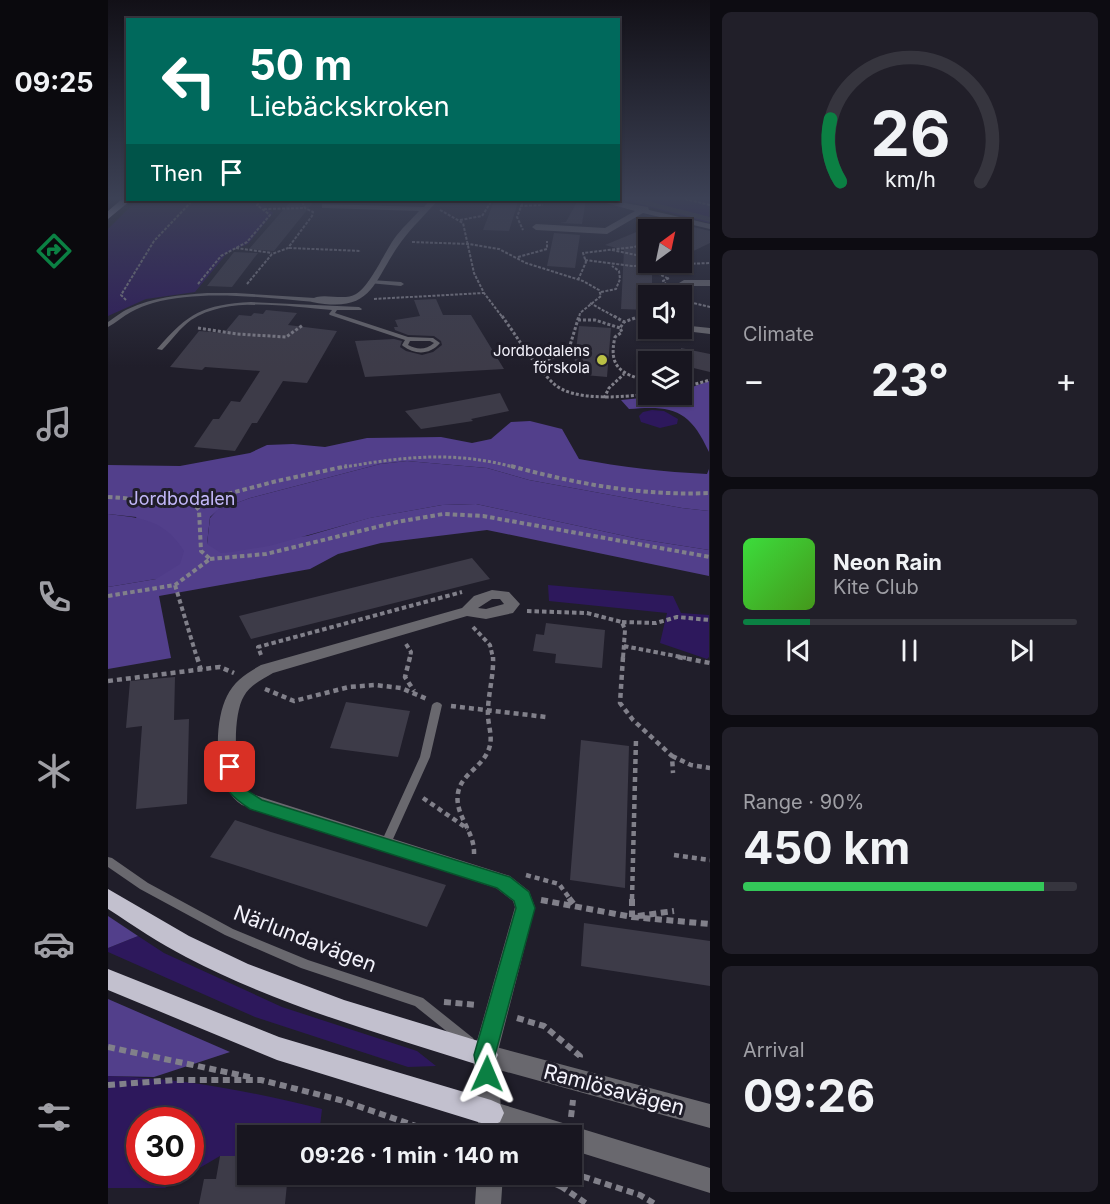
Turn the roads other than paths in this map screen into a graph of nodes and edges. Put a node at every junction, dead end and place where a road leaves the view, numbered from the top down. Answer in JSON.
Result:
{"nodes":[{"id":1,"x":391,"y":255,"type":"edge"},
{"id":2,"x":371,"y":282,"type":"junction"},
{"id":3,"x":684,"y":283,"type":"road end"},
{"id":4,"x":710,"y":283,"type":"edge"},
{"id":5,"x":401,"y":284,"type":"dead end"},
{"id":6,"x":315,"y":300,"type":"joint"},
{"id":7,"x":341,"y":300,"type":"junction"},
{"id":8,"x":359,"y":309,"type":"dead end"},
{"id":9,"x":335,"y":310,"type":"junction"},
{"id":10,"x":108,"y":325,"type":"edge"},
{"id":11,"x":692,"y":329,"type":"edge"},
{"id":12,"x":710,"y":331,"type":"edge"},
{"id":13,"x":408,"y":339,"type":"junction"},
{"id":14,"x":160,"y":349,"type":"dead end"},
{"id":15,"x":508,"y":610,"type":"road end"},
{"id":16,"x":437,"y":705,"type":"road end"},
{"id":17,"x":385,"y":845,"type":"junction"},
{"id":18,"x":108,"y":861,"type":"edge"},
{"id":19,"x":108,"y":898,"type":"edge"},
{"id":20,"x":108,"y":979,"type":"edge"},
{"id":21,"x":485,"y":1055,"type":"junction"},
{"id":22,"x":710,"y":1116,"type":"edge"},
{"id":23,"x":491,"y":1124,"type":"edge"},
{"id":24,"x":582,"y":1141,"type":"edge"},
{"id":25,"x":710,"y":1181,"type":"edge"},
{"id":26,"x":490,"y":1185,"type":"edge"},
{"id":27,"x":489,"y":1204,"type":"edge"}],
"edges":[{"from":1,"to":2,"type":"street"},
{"from":2,"to":5,"type":"lane"},
{"from":2,"to":7,"type":"street"},
{"from":3,"to":4,"type":"street"},
{"from":6,"to":7,"type":"street"},
{"from":6,"to":10,"type":"lane"},
{"from":7,"to":9,"type":"lane"},
{"from":8,"to":9,"type":"lane"},
{"from":9,"to":13,"type":"lane"},
{"from":9,"to":14,"type":"lane"},
{"from":11,"to":12,"type":"street"},
{"from":13,"to":13,"type":"lane"},
{"from":15,"to":17,"type":"street"},
{"from":16,"to":17,"type":"lane"},
{"from":17,"to":21,"type":"street"},
{"from":18,"to":21,"type":"lane","name":"Närlundavägen"},
{"from":19,"to":21,"type":"highway"},
{"from":20,"to":23,"type":"highway"},
{"from":21,"to":22,"type":"street","name":"Ramlösavägen"},
{"from":21,"to":23,"type":"street"},
{"from":24,"to":25,"type":"street"},
{"from":26,"to":27,"type":"street"}]}
